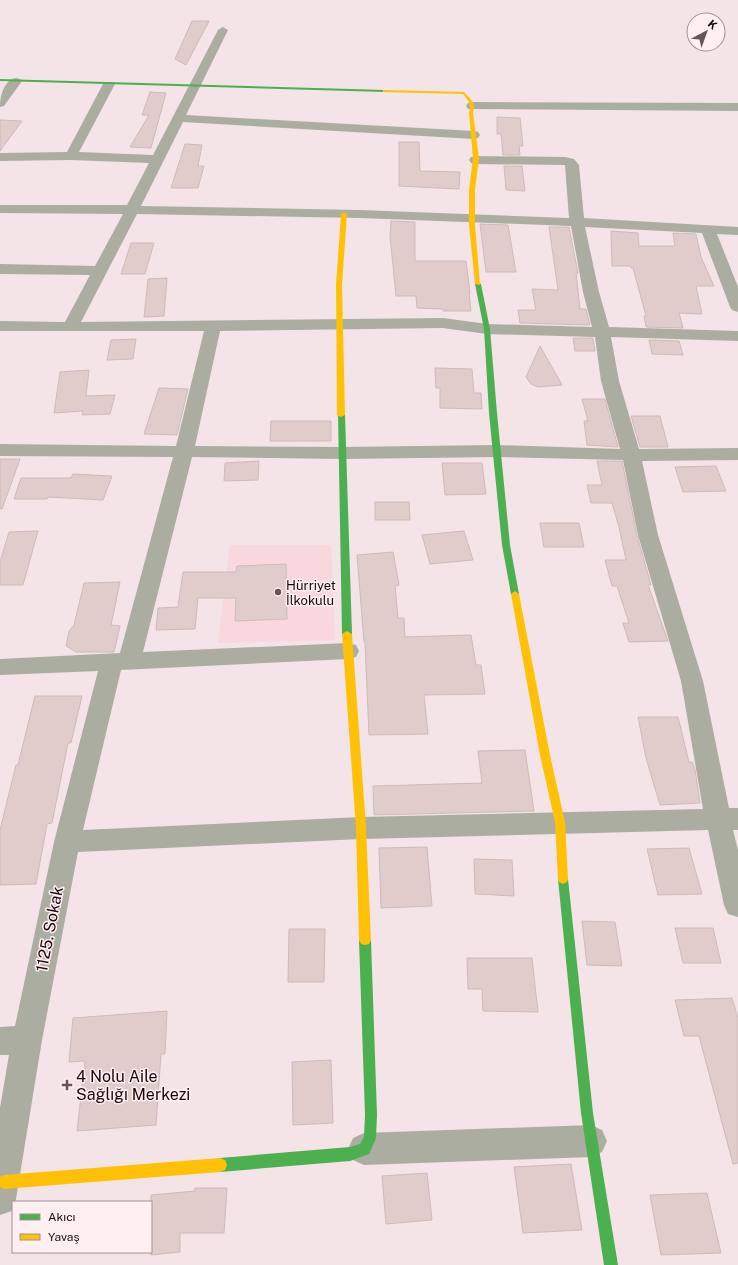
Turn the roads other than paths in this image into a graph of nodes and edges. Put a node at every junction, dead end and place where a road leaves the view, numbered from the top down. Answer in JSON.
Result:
{"nodes":[{"id":1,"x":223,"y":30,"type":"dead end"},
{"id":2,"x":0,"y":80,"type":"edge"},
{"id":3,"x":16,"y":81,"type":"junction"},
{"id":4,"x":109,"y":84,"type":"junction"},
{"id":5,"x":194,"y":86,"type":"junction"},
{"id":6,"x":0,"y":103,"type":"edge"},
{"id":7,"x":472,"y":106,"type":"junction"},
{"id":8,"x":738,"y":107,"type":"edge"},
{"id":9,"x":179,"y":118,"type":"junction"},
{"id":10,"x":474,"y":135,"type":"junction"},
{"id":11,"x":71,"y":156,"type":"junction"},
{"id":12,"x":0,"y":157,"type":"edge"},
{"id":13,"x":158,"y":159,"type":"junction"},
{"id":14,"x":476,"y":160,"type":"junction"},
{"id":15,"x":0,"y":209,"type":"edge"},
{"id":16,"x":132,"y":210,"type":"junction"},
{"id":17,"x":344,"y":214,"type":"junction"},
{"id":18,"x":472,"y":218,"type":"junction"},
{"id":19,"x":577,"y":223,"type":"junction"},
{"id":20,"x":708,"y":229,"type":"junction"},
{"id":21,"x":738,"y":231,"type":"edge"},
{"id":22,"x":0,"y":269,"type":"edge"},
{"id":23,"x":99,"y":271,"type":"junction"},
{"id":24,"x":738,"y":307,"type":"edge"},
{"id":25,"x":340,"y":324,"type":"junction"},
{"id":26,"x":213,"y":325,"type":"junction"},
{"id":27,"x":0,"y":326,"type":"edge"},
{"id":28,"x":70,"y":327,"type":"junction"},
{"id":29,"x":487,"y":329,"type":"junction"},
{"id":30,"x":602,"y":332,"type":"junction"},
{"id":31,"x":738,"y":336,"type":"edge"},
{"id":32,"x":0,"y":450,"type":"edge"},
{"id":33,"x":497,"y":450,"type":"junction"},
{"id":34,"x":184,"y":452,"type":"junction"},
{"id":35,"x":342,"y":453,"type":"junction"},
{"id":36,"x":738,"y":454,"type":"edge"},
{"id":37,"x":631,"y":455,"type":"junction"},
{"id":38,"x":348,"y":651,"type":"junction"},
{"id":39,"x":121,"y":662,"type":"junction"},
{"id":40,"x":0,"y":667,"type":"edge"},
{"id":41,"x":728,"y":819,"type":"edge"},
{"id":42,"x":560,"y":822,"type":"junction"},
{"id":43,"x":361,"y":828,"type":"junction"},
{"id":44,"x":67,"y":842,"type":"junction"},
{"id":45,"x":738,"y":905,"type":"edge"},
{"id":46,"x":13,"y":1040,"type":"edge"},
{"id":47,"x":591,"y":1141,"type":"junction"},
{"id":48,"x":364,"y":1149,"type":"junction"},
{"id":49,"x":2,"y":1191,"type":"edge"},
{"id":50,"x":611,"y":1265,"type":"edge"}],
"edges":[{"from":1,"to":5,"type":"street"},
{"from":2,"to":3,"type":"street"},
{"from":3,"to":4,"type":"street"},
{"from":3,"to":6,"type":"street"},
{"from":4,"to":5,"type":"street"},
{"from":4,"to":11,"type":"street"},
{"from":5,"to":7,"type":"street"},
{"from":5,"to":9,"type":"street"},
{"from":7,"to":8,"type":"street"},
{"from":7,"to":10,"type":"street"},
{"from":9,"to":10,"type":"street"},
{"from":9,"to":13,"type":"street"},
{"from":10,"to":14,"type":"street"},
{"from":11,"to":12,"type":"street"},
{"from":11,"to":13,"type":"street"},
{"from":13,"to":16,"type":"street"},
{"from":14,"to":18,"type":"street"},
{"from":14,"to":19,"type":"street"},
{"from":15,"to":16,"type":"street"},
{"from":16,"to":17,"type":"street"},
{"from":16,"to":23,"type":"street"},
{"from":17,"to":18,"type":"street"},
{"from":17,"to":25,"type":"street"},
{"from":18,"to":19,"type":"street"},
{"from":18,"to":29,"type":"street"},
{"from":19,"to":20,"type":"street"},
{"from":19,"to":30,"type":"street"},
{"from":20,"to":21,"type":"street"},
{"from":20,"to":24,"type":"street"},
{"from":22,"to":23,"type":"street"},
{"from":23,"to":28,"type":"street"},
{"from":25,"to":26,"type":"street"},
{"from":25,"to":29,"type":"street"},
{"from":25,"to":35,"type":"street"},
{"from":26,"to":28,"type":"street"},
{"from":26,"to":34,"type":"street","name":"1125. Sokak"},
{"from":27,"to":28,"type":"street"},
{"from":29,"to":30,"type":"street"},
{"from":29,"to":33,"type":"street"},
{"from":30,"to":31,"type":"street"},
{"from":30,"to":37,"type":"street"},
{"from":32,"to":34,"type":"street"},
{"from":33,"to":35,"type":"street"},
{"from":33,"to":37,"type":"street"},
{"from":33,"to":42,"type":"street"},
{"from":34,"to":35,"type":"street"},
{"from":34,"to":39,"type":"street","name":"1125. Sokak"},
{"from":35,"to":38,"type":"street"},
{"from":36,"to":37,"type":"street"},
{"from":37,"to":41,"type":"street"},
{"from":38,"to":39,"type":"street"},
{"from":38,"to":43,"type":"street"},
{"from":39,"to":40,"type":"street"},
{"from":39,"to":44,"type":"street","name":"1125. Sokak"},
{"from":41,"to":42,"type":"street"},
{"from":41,"to":45,"type":"street"},
{"from":42,"to":43,"type":"street"},
{"from":42,"to":47,"type":"street"},
{"from":43,"to":44,"type":"street"},
{"from":43,"to":48,"type":"street"},
{"from":44,"to":46,"type":"street","name":"1125. Sokak"},
{"from":46,"to":49,"type":"street","name":"1125. Sokak"},
{"from":47,"to":48,"type":"street"},
{"from":47,"to":50,"type":"street"},
{"from":48,"to":49,"type":"street"}]}
